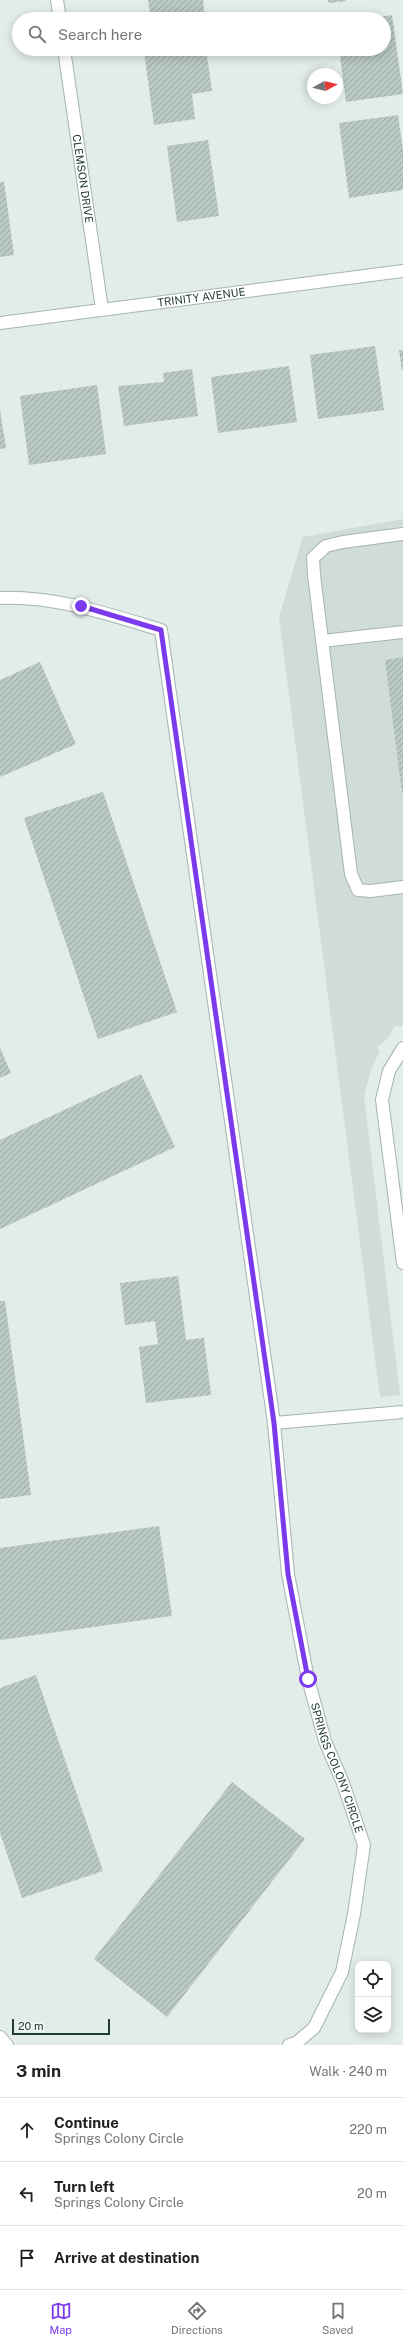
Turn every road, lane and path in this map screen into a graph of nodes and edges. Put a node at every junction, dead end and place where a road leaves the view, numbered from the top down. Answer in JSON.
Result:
{"nodes":[{"id":1,"x":57,"y":0,"type":"edge"},
{"id":2,"x":59,"y":12,"type":"edge"},
{"id":3,"x":65,"y":56,"type":"edge"},
{"id":4,"x":403,"y":271,"type":"edge"},
{"id":5,"x":102,"y":309,"type":"junction"},
{"id":6,"x":0,"y":323,"type":"edge"},
{"id":7,"x":403,"y":534,"type":"edge"},
{"id":8,"x":0,"y":598,"type":"edge"},
{"id":9,"x":403,"y":632,"type":"edge"},
{"id":10,"x":322,"y":641,"type":"junction"},
{"id":11,"x":403,"y":887,"type":"edge"},
{"id":12,"x":403,"y":1048,"type":"edge"},
{"id":13,"x":403,"y":1263,"type":"edge"},
{"id":14,"x":403,"y":1412,"type":"edge"},
{"id":15,"x":274,"y":1423,"type":"junction"},
{"id":16,"x":0,"y":2037,"type":"edge"},
{"id":17,"x":7,"y":2045,"type":"edge"},
{"id":18,"x":289,"y":2045,"type":"edge"}],
"edges":[{"from":1,"to":2,"type":"street"},
{"from":3,"to":5,"type":"street","name":"CLEMSON DRIVE"},
{"from":4,"to":5,"type":"street","name":"TRINITY AVENUE"},
{"from":5,"to":6,"type":"street","name":"TRINITY AVENUE"},
{"from":7,"to":10,"type":"street"},
{"from":8,"to":15,"type":"street","name":"SPRINGS COLONY CIRCLE"},
{"from":9,"to":10,"type":"street"},
{"from":10,"to":11,"type":"street"},
{"from":12,"to":13,"type":"street"},
{"from":14,"to":15,"type":"street"},
{"from":15,"to":18,"type":"street","name":"SPRINGS COLONY CIRCLE"},
{"from":16,"to":17,"type":"street"}]}
